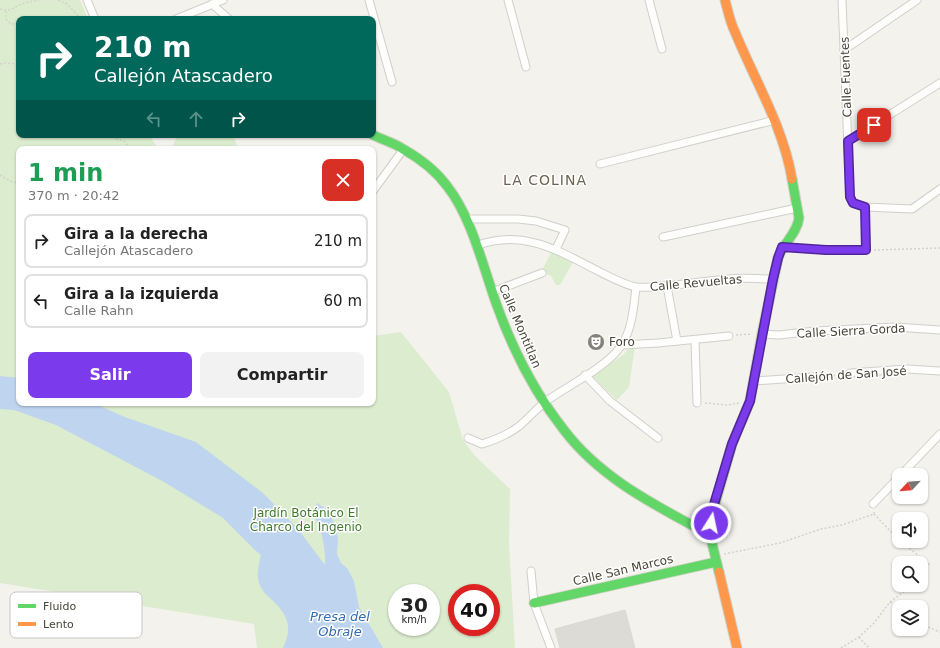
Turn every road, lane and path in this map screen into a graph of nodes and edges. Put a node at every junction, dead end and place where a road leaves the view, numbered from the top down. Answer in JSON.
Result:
{"nodes":[{"id":1,"x":39,"y":0,"type":"edge"},
{"id":2,"x":58,"y":0,"type":"edge"},
{"id":3,"x":87,"y":0,"type":"edge"},
{"id":4,"x":223,"y":0,"type":"edge"},
{"id":5,"x":370,"y":0,"type":"edge"},
{"id":6,"x":508,"y":0,"type":"edge"},
{"id":7,"x":649,"y":0,"type":"edge"},
{"id":8,"x":725,"y":0,"type":"edge"},
{"id":9,"x":842,"y":0,"type":"edge"},
{"id":10,"x":916,"y":0,"type":"edge"},
{"id":11,"x":212,"y":4,"type":"junction"},
{"id":12,"x":0,"y":8,"type":"edge"},
{"id":13,"x":6,"y":10,"type":"junction"},
{"id":14,"x":78,"y":16,"type":"edge"},
{"id":15,"x":94,"y":16,"type":"edge"},
{"id":16,"x":183,"y":16,"type":"edge"},
{"id":17,"x":226,"y":16,"type":"edge"},
{"id":18,"x":374,"y":16,"type":"edge"},
{"id":19,"x":376,"y":22,"type":"edge"},
{"id":20,"x":16,"y":23,"type":"edge"},
{"id":21,"x":662,"y":49,"type":"dead end"},
{"id":22,"x":844,"y":50,"type":"junction"},
{"id":23,"x":0,"y":64,"type":"edge"},
{"id":24,"x":16,"y":64,"type":"edge"},
{"id":25,"x":526,"y":66,"type":"dead end"},
{"id":26,"x":392,"y":82,"type":"dead end"},
{"id":27,"x":940,"y":84,"type":"edge"},
{"id":28,"x":775,"y":120,"type":"junction"},
{"id":29,"x":376,"y":136,"type":"edge"},
{"id":30,"x":116,"y":138,"type":"edge"},
{"id":31,"x":848,"y":141,"type":"junction"},
{"id":32,"x":128,"y":146,"type":"edge"},
{"id":33,"x":403,"y":150,"type":"junction"},
{"id":34,"x":600,"y":164,"type":"dead end"},
{"id":35,"x":0,"y":175,"type":"edge"},
{"id":36,"x":16,"y":182,"type":"edge"},
{"id":37,"x":376,"y":187,"type":"edge"},
{"id":38,"x":940,"y":189,"type":"edge"},
{"id":39,"x":865,"y":207,"type":"junction"},
{"id":40,"x":797,"y":208,"type":"junction"},
{"id":41,"x":466,"y":219,"type":"junction"},
{"id":42,"x":663,"y":237,"type":"dead end"},
{"id":43,"x":476,"y":246,"type":"junction"},
{"id":44,"x":782,"y":247,"type":"junction"},
{"id":45,"x":940,"y":248,"type":"edge"},
{"id":46,"x":556,"y":249,"type":"junction"},
{"id":47,"x":866,"y":250,"type":"junction"},
{"id":48,"x":542,"y":274,"type":"dead end"},
{"id":49,"x":773,"y":279,"type":"junction"},
{"id":50,"x":667,"y":286,"type":"junction"},
{"id":51,"x":636,"y":287,"type":"junction"},
{"id":52,"x":492,"y":292,"type":"junction"},
{"id":53,"x":940,"y":330,"type":"edge"},
{"id":54,"x":762,"y":334,"type":"junction"},
{"id":55,"x":729,"y":336,"type":"joint"},
{"id":56,"x":696,"y":340,"type":"junction"},
{"id":57,"x":677,"y":342,"type":"junction"},
{"id":58,"x":622,"y":345,"type":"junction"},
{"id":59,"x":940,"y":371,"type":"edge"},
{"id":60,"x":850,"y":373,"type":"joint"},
{"id":61,"x":585,"y":375,"type":"junction"},
{"id":62,"x":813,"y":377,"type":"joint"},
{"id":63,"x":753,"y":381,"type":"junction"},
{"id":64,"x":697,"y":402,"type":"joint"},
{"id":65,"x":544,"y":403,"type":"junction"},
{"id":66,"x":728,"y":405,"type":"dead end"},
{"id":67,"x":940,"y":434,"type":"edge"},
{"id":68,"x":468,"y":438,"type":"dead end"},
{"id":69,"x":658,"y":438,"type":"dead end"},
{"id":70,"x":908,"y":468,"type":"edge"},
{"id":71,"x":892,"y":484,"type":"edge"},
{"id":72,"x":873,"y":504,"type":"joint"},
{"id":73,"x":874,"y":514,"type":"junction"},
{"id":74,"x":892,"y":532,"type":"edge"},
{"id":75,"x":710,"y":535,"type":"junction"},
{"id":76,"x":910,"y":548,"type":"edge"},
{"id":77,"x":919,"y":556,"type":"edge"},
{"id":78,"x":716,"y":558,"type":"junction"},
{"id":79,"x":531,"y":572,"type":"dead end"},
{"id":80,"x":904,"y":592,"type":"edge"},
{"id":81,"x":890,"y":602,"type":"joint"},
{"id":82,"x":534,"y":603,"type":"junction"},
{"id":83,"x":928,"y":627,"type":"edge"},
{"id":84,"x":940,"y":632,"type":"edge"},
{"id":85,"x":859,"y":637,"type":"junction"},
{"id":86,"x":550,"y":648,"type":"edge"},
{"id":87,"x":737,"y":648,"type":"edge"},
{"id":88,"x":841,"y":648,"type":"edge"},
{"id":89,"x":869,"y":648,"type":"edge"}],
"edges":[{"from":1,"to":13,"type":"path"},
{"from":2,"to":14,"type":"path"},
{"from":3,"to":15,"type":"street"},
{"from":4,"to":11,"type":"street"},
{"from":5,"to":18,"type":"street"},
{"from":6,"to":25,"type":"street"},
{"from":7,"to":21,"type":"street"},
{"from":8,"to":28,"type":"street"},
{"from":9,"to":22,"type":"street","name":"Calle Fuentes"},
{"from":10,"to":22,"type":"street"},
{"from":11,"to":16,"type":"street"},
{"from":11,"to":17,"type":"street"},
{"from":12,"to":13,"type":"path"},
{"from":13,"to":20,"type":"path"},
{"from":19,"to":26,"type":"street"},
{"from":22,"to":31,"type":"street","name":"Calle Fuentes"},
{"from":23,"to":24,"type":"path"},
{"from":27,"to":31,"type":"street"},
{"from":28,"to":34,"type":"street"},
{"from":28,"to":40,"type":"street"},
{"from":29,"to":33,"type":"street","name":"Calle Montitlan"},
{"from":30,"to":32,"type":"path"},
{"from":31,"to":39,"type":"street","name":"Calle Fuentes"},
{"from":33,"to":37,"type":"street"},
{"from":33,"to":41,"type":"street","name":"Calle Montitlan"},
{"from":35,"to":36,"type":"path"},
{"from":38,"to":39,"type":"street"},
{"from":39,"to":47,"type":"street"},
{"from":40,"to":42,"type":"street"},
{"from":40,"to":44,"type":"street"},
{"from":41,"to":43,"type":"street","name":"Calle Montitlan"},
{"from":41,"to":46,"type":"street"},
{"from":43,"to":46,"type":"street","name":"Calle Revueltas"},
{"from":43,"to":52,"type":"street","name":"Calle Montitlan"},
{"from":44,"to":47,"type":"street"},
{"from":44,"to":49,"type":"street"},
{"from":45,"to":47,"type":"path"},
{"from":46,"to":51,"type":"street","name":"Calle Revueltas"},
{"from":48,"to":52,"type":"street"},
{"from":49,"to":50,"type":"street","name":"Calle Revueltas"},
{"from":49,"to":54,"type":"street"},
{"from":50,"to":51,"type":"street","name":"Calle Revueltas"},
{"from":50,"to":57,"type":"street"},
{"from":51,"to":58,"type":"street"},
{"from":52,"to":65,"type":"street","name":"Calle Montitlan"},
{"from":53,"to":54,"type":"street","name":"Calle Sierra Gorda"},
{"from":54,"to":55,"type":"path"},
{"from":54,"to":63,"type":"street"},
{"from":55,"to":56,"type":"street"},
{"from":56,"to":57,"type":"street"},
{"from":56,"to":64,"type":"street"},
{"from":57,"to":58,"type":"street"},
{"from":58,"to":61,"type":"street"},
{"from":59,"to":60,"type":"street","name":"Callejón de San José"},
{"from":60,"to":62,"type":"path","name":"Callejón de San José"},
{"from":61,"to":65,"type":"street"},
{"from":61,"to":69,"type":"street"},
{"from":62,"to":63,"type":"street","name":"Callejón de San José"},
{"from":63,"to":75,"type":"street"},
{"from":64,"to":66,"type":"path"},
{"from":65,"to":68,"type":"street"},
{"from":65,"to":75,"type":"street","name":"Calle Montitlan"},
{"from":67,"to":70,"type":"street"},
{"from":71,"to":72,"type":"street"},
{"from":72,"to":73,"type":"path"},
{"from":73,"to":74,"type":"path"},
{"from":73,"to":78,"type":"path"},
{"from":75,"to":78,"type":"street"},
{"from":76,"to":77,"type":"path"},
{"from":78,"to":82,"type":"street","name":"Calle San Marcos"},
{"from":78,"to":87,"type":"street"},
{"from":79,"to":82,"type":"street"},
{"from":80,"to":81,"type":"path"},
{"from":81,"to":85,"type":"path"},
{"from":82,"to":86,"type":"street"},
{"from":83,"to":84,"type":"path"},
{"from":85,"to":88,"type":"path"},
{"from":85,"to":89,"type":"path"}]}
